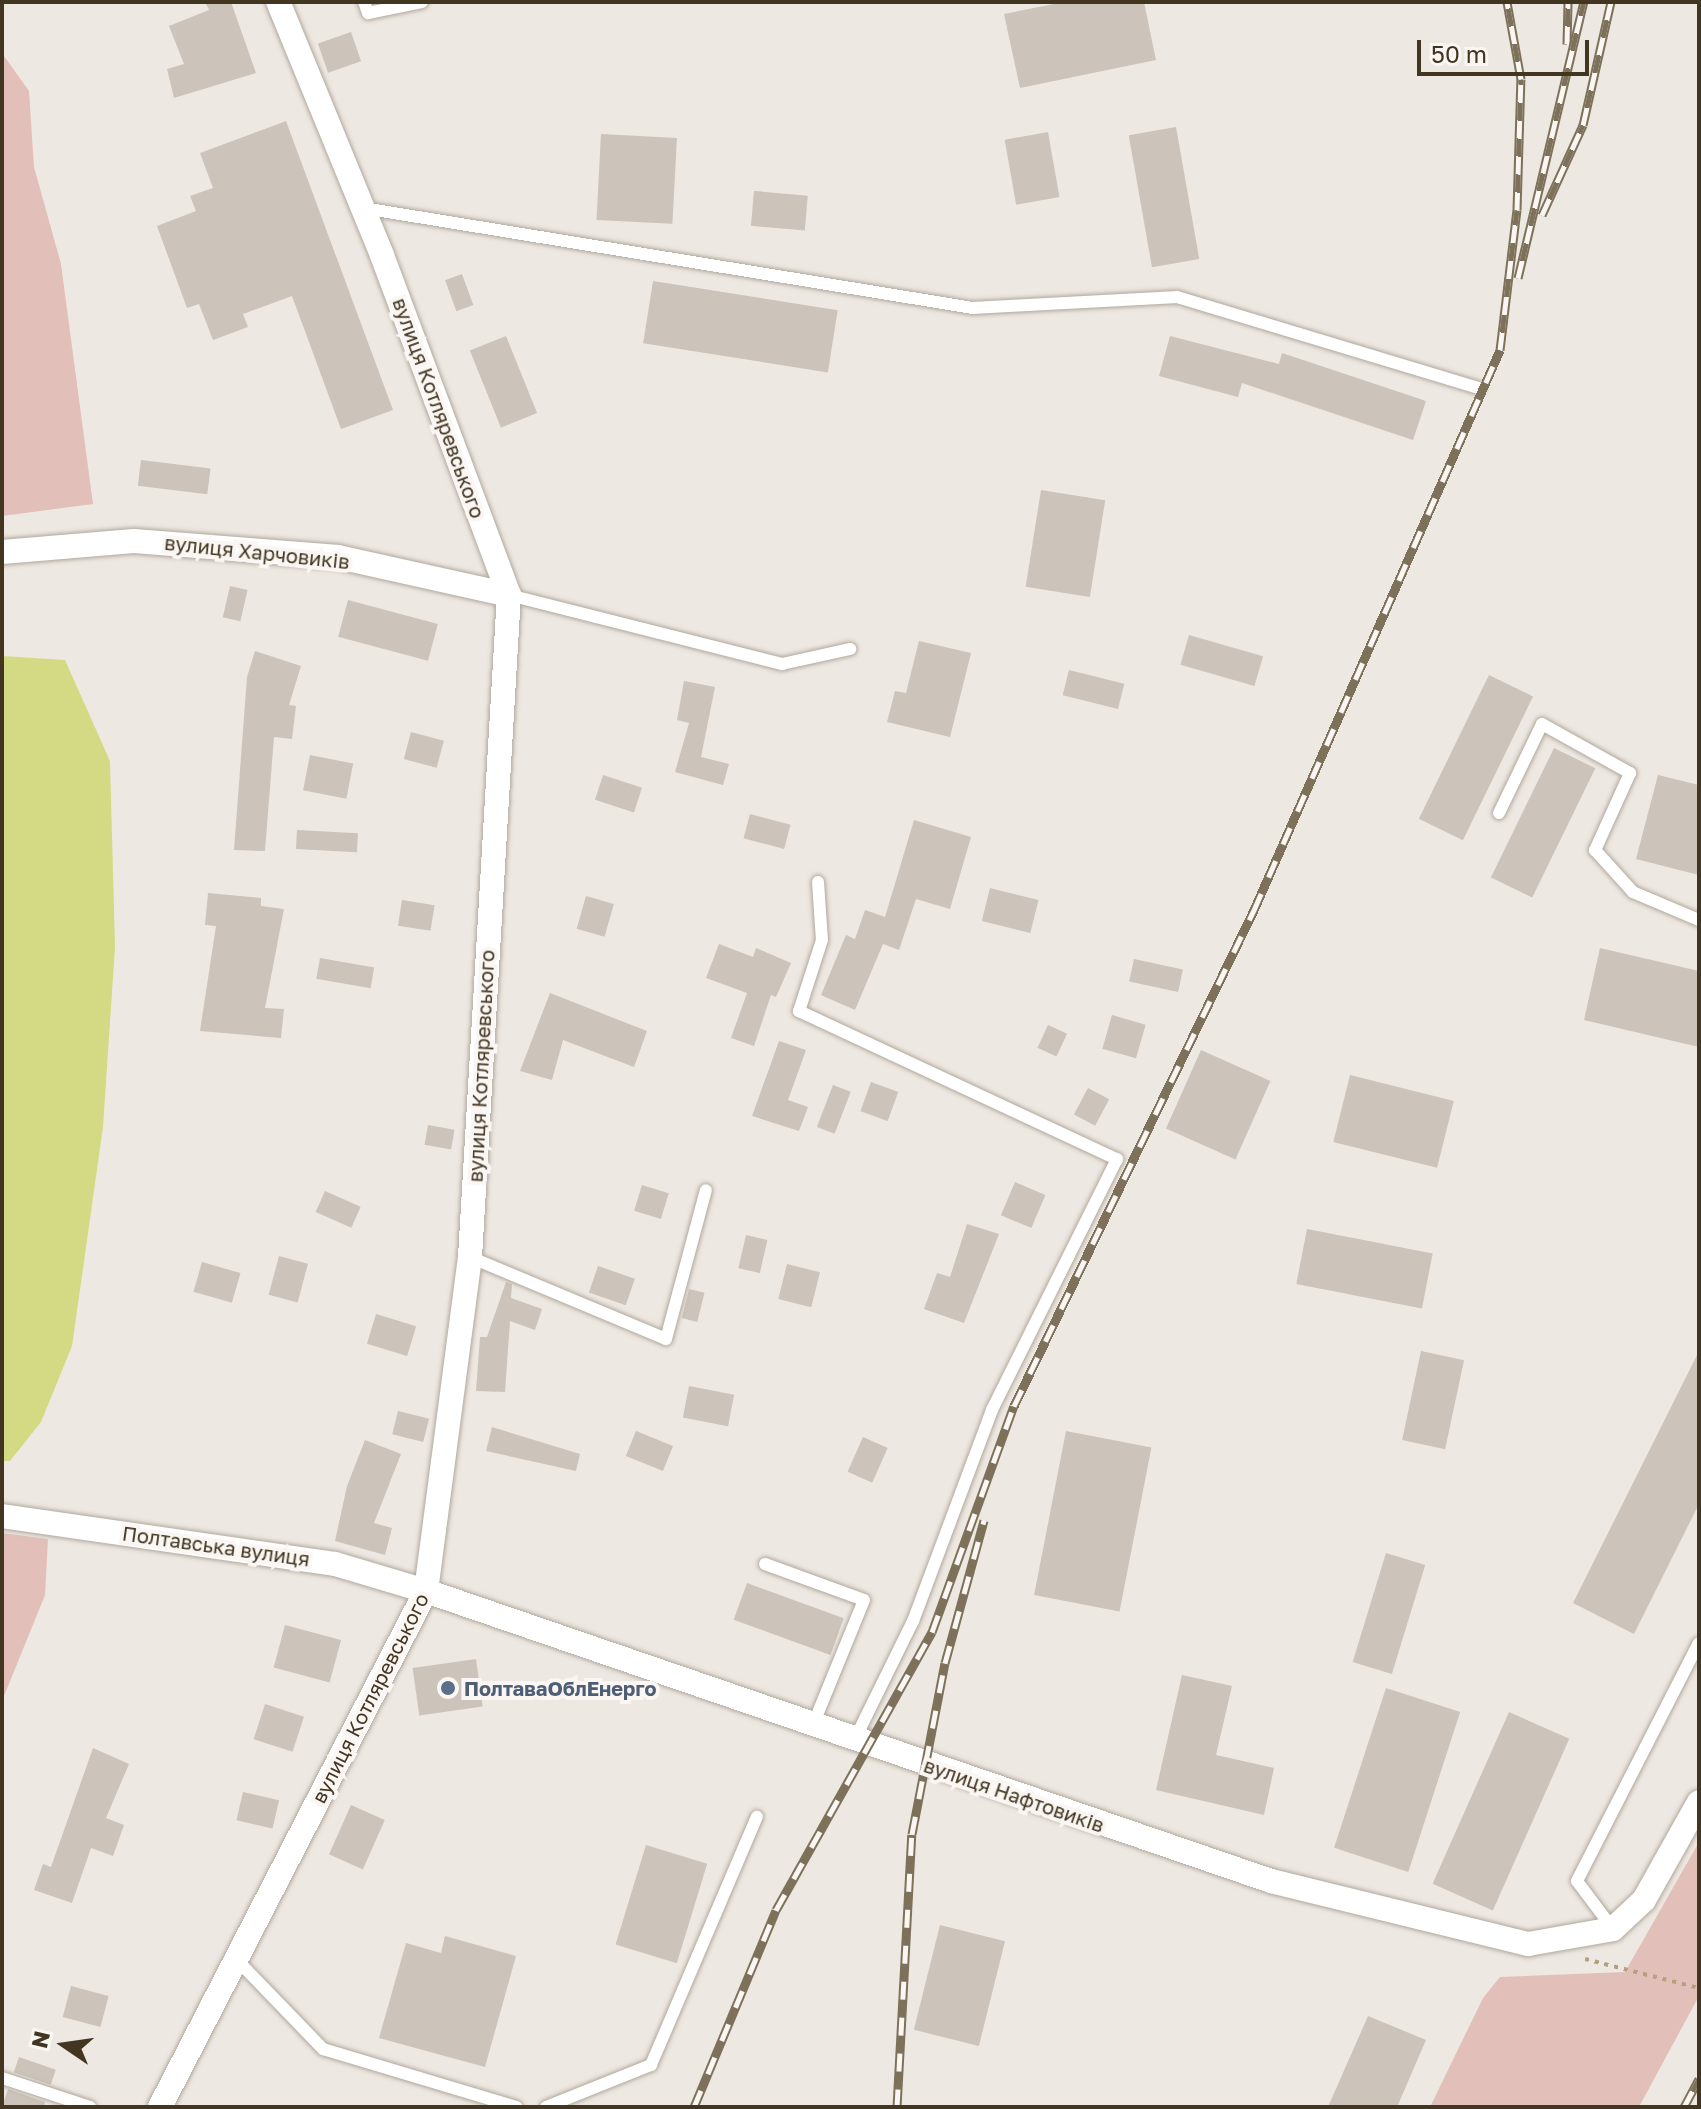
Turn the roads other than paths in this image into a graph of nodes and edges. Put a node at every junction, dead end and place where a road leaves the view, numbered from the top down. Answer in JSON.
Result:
{"nodes":[{"id":1,"x":278,"y":2,"type":"edge"},
{"id":2,"x":364,"y":2,"type":"edge"},
{"id":3,"x":422,"y":2,"type":"edge"},
{"id":4,"x":363,"y":208,"type":"junction"},
{"id":5,"x":1479,"y":388,"type":"dead end"},
{"id":6,"x":2,"y":552,"type":"edge"},
{"id":7,"x":509,"y":595,"type":"junction"},
{"id":8,"x":850,"y":649,"type":"dead end"},
{"id":9,"x":1499,"y":813,"type":"dead end"},
{"id":10,"x":818,"y":882,"type":"dead end"},
{"id":11,"x":1699,"y":920,"type":"edge"},
{"id":12,"x":706,"y":1190,"type":"dead end"},
{"id":13,"x":470,"y":1257,"type":"junction"},
{"id":14,"x":2,"y":1516,"type":"edge"},
{"id":15,"x":765,"y":1564,"type":"dead end"},
{"id":16,"x":426,"y":1591,"type":"junction"},
{"id":17,"x":1699,"y":1643,"type":"edge"},
{"id":18,"x":813,"y":1725,"type":"junction"},
{"id":19,"x":854,"y":1741,"type":"junction"},
{"id":20,"x":1699,"y":1802,"type":"edge"},
{"id":21,"x":757,"y":1817,"type":"dead end"},
{"id":22,"x":1613,"y":1929,"type":"junction"},
{"id":23,"x":237,"y":1960,"type":"junction"},
{"id":24,"x":2,"y":2078,"type":"edge"},
{"id":25,"x":90,"y":2107,"type":"edge"},
{"id":26,"x":160,"y":2107,"type":"edge"},
{"id":27,"x":516,"y":2107,"type":"edge"},
{"id":28,"x":546,"y":2107,"type":"edge"}],
"edges":[{"from":1,"to":4,"type":"street","name":"вулиця Котляревського"},
{"from":2,"to":3,"type":"lane"},
{"from":4,"to":5,"type":"lane"},
{"from":4,"to":7,"type":"street","name":"вулиця Котляревського"},
{"from":6,"to":7,"type":"street","name":"вулиця Харчовиків"},
{"from":7,"to":8,"type":"lane"},
{"from":7,"to":13,"type":"street","name":"вулиця Котляревського"},
{"from":9,"to":11,"type":"lane"},
{"from":10,"to":19,"type":"lane"},
{"from":12,"to":13,"type":"lane"},
{"from":13,"to":16,"type":"street","name":"вулиця Котляревського"},
{"from":14,"to":16,"type":"street","name":"Полтавська вулиця"},
{"from":15,"to":18,"type":"lane"},
{"from":16,"to":18,"type":"street","name":"вулиця Нафтовиків"},
{"from":16,"to":23,"type":"street","name":"вулиця Котляревського"},
{"from":17,"to":22,"type":"lane"},
{"from":18,"to":19,"type":"street","name":"вулиця Нафтовиків"},
{"from":19,"to":22,"type":"street","name":"вулиця Нафтовиків"},
{"from":20,"to":22,"type":"street"},
{"from":21,"to":28,"type":"lane"},
{"from":23,"to":26,"type":"street","name":"вулиця Котляревського"},
{"from":23,"to":27,"type":"lane"},
{"from":24,"to":25,"type":"lane"}]}
